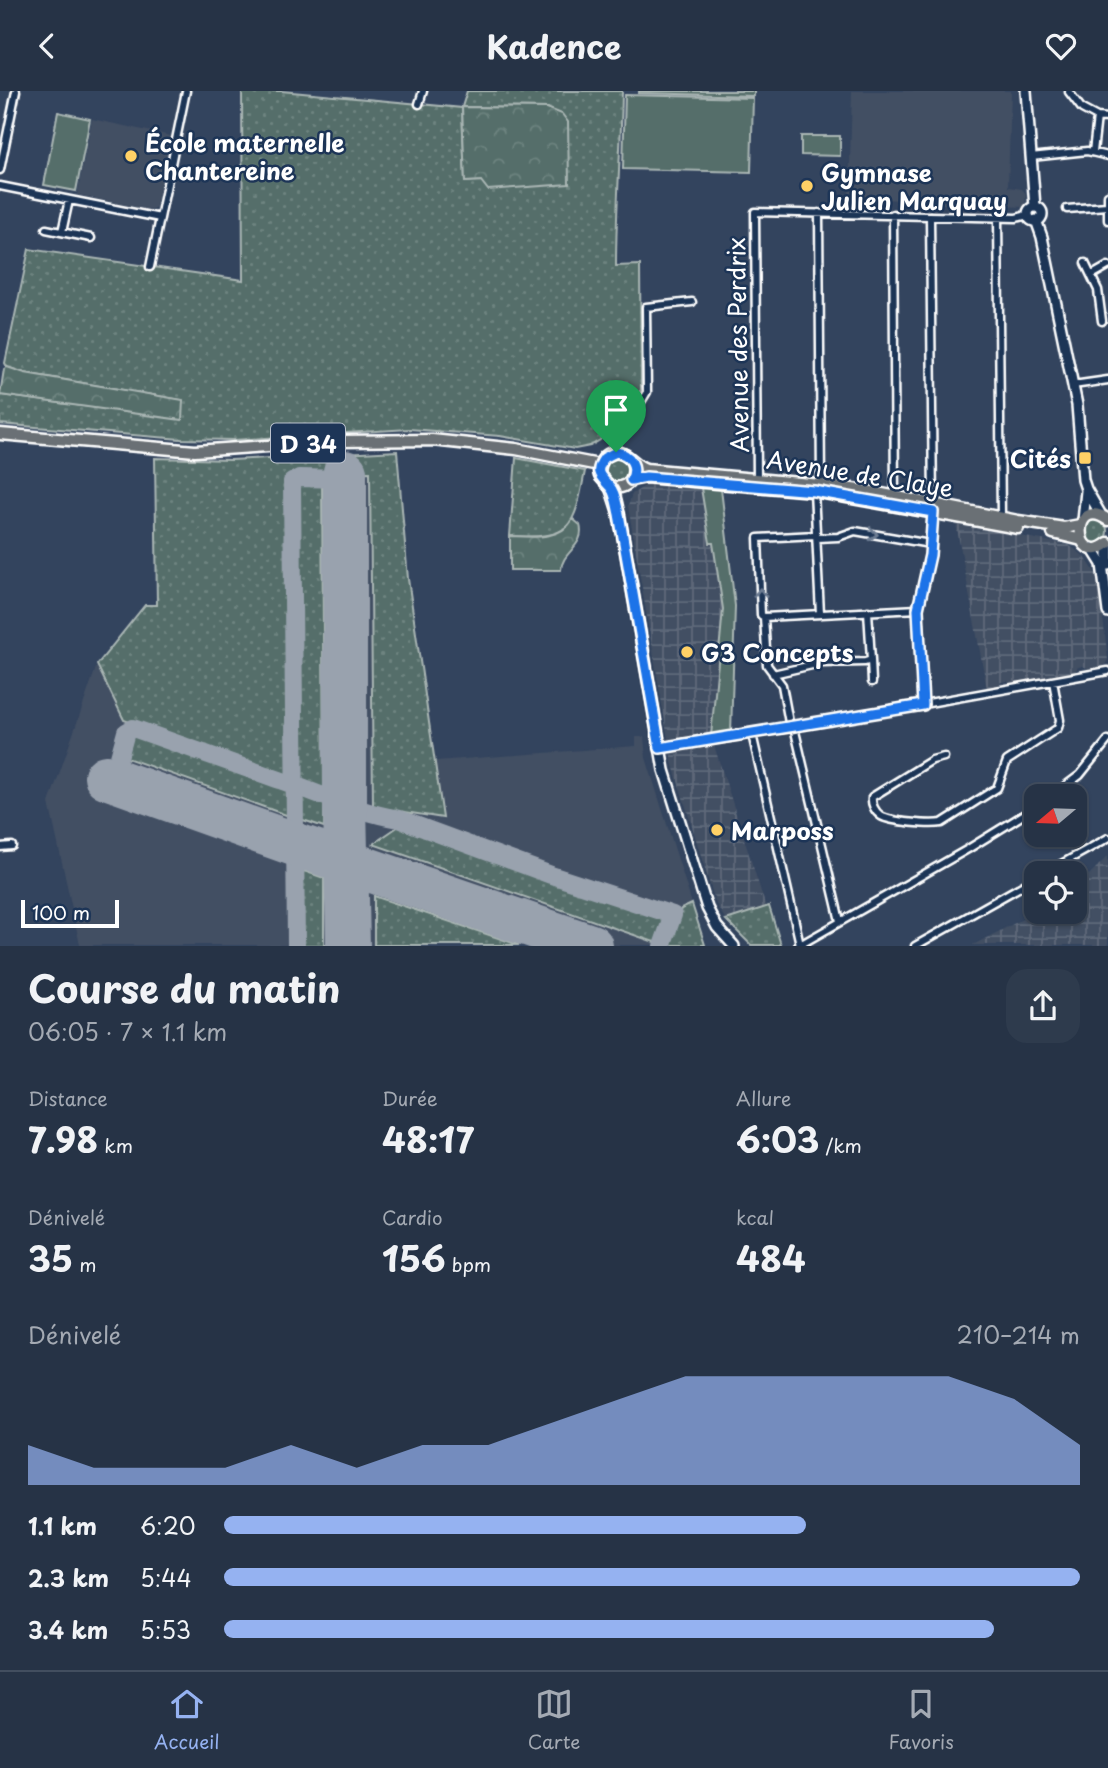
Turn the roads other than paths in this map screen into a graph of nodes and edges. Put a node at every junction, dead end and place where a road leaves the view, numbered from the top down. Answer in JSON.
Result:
{"nodes":[{"id":1,"x":16,"y":91,"type":"edge"},
{"id":2,"x":186,"y":91,"type":"edge"},
{"id":3,"x":423,"y":91,"type":"edge"},
{"id":4,"x":1027,"y":92,"type":"edge"},
{"id":5,"x":1069,"y":92,"type":"edge"},
{"id":6,"x":419,"y":104,"type":"dead end"},
{"id":7,"x":1097,"y":117,"type":"junction"},
{"id":8,"x":1107,"y":118,"type":"edge"},
{"id":9,"x":1093,"y":152,"type":"junction"},
{"id":10,"x":1108,"y":156,"type":"edge"},
{"id":11,"x":1031,"y":157,"type":"junction"},
{"id":12,"x":0,"y":169,"type":"edge"},
{"id":13,"x":0,"y":186,"type":"edge"},
{"id":14,"x":1108,"y":195,"type":"edge"},
{"id":15,"x":69,"y":199,"type":"junction"},
{"id":16,"x":1107,"y":206,"type":"edge"},
{"id":17,"x":1085,"y":207,"type":"junction"},
{"id":18,"x":1067,"y":209,"type":"dead end"},
{"id":19,"x":819,"y":213,"type":"junction"},
{"id":20,"x":893,"y":214,"type":"junction"},
{"id":21,"x":930,"y":216,"type":"junction"},
{"id":22,"x":998,"y":217,"type":"junction"},
{"id":23,"x":1086,"y":217,"type":"dead end"},
{"id":24,"x":160,"y":218,"type":"junction"},
{"id":25,"x":1032,"y":218,"type":"junction"},
{"id":26,"x":1108,"y":220,"type":"edge"},
{"id":27,"x":46,"y":229,"type":"dead end"},
{"id":28,"x":62,"y":232,"type":"junction"},
{"id":29,"x":91,"y":238,"type":"dead end"},
{"id":30,"x":1085,"y":263,"type":"dead end"},
{"id":31,"x":1108,"y":266,"type":"edge"},
{"id":32,"x":150,"y":267,"type":"dead end"},
{"id":33,"x":1092,"y":275,"type":"junction"},
{"id":34,"x":692,"y":302,"type":"dead end"},
{"id":35,"x":1102,"y":321,"type":"dead end"},
{"id":36,"x":1108,"y":380,"type":"edge"},
{"id":37,"x":1073,"y":385,"type":"junction"},
{"id":38,"x":0,"y":432,"type":"edge"},
{"id":39,"x":616,"y":452,"type":"junction"},
{"id":40,"x":633,"y":464,"type":"junction"},
{"id":41,"x":599,"y":465,"type":"junction"},
{"id":42,"x":757,"y":478,"type":"junction"},
{"id":43,"x":628,"y":483,"type":"junction"},
{"id":44,"x":610,"y":487,"type":"junction"},
{"id":45,"x":818,"y":488,"type":"junction"},
{"id":46,"x":1086,"y":489,"type":"junction"},
{"id":47,"x":895,"y":497,"type":"junction"},
{"id":48,"x":933,"y":508,"type":"junction"},
{"id":49,"x":619,"y":514,"type":"junction"},
{"id":50,"x":1001,"y":518,"type":"junction"},
{"id":51,"x":1104,"y":518,"type":"edge"},
{"id":52,"x":1082,"y":523,"type":"junction"},
{"id":53,"x":817,"y":537,"type":"junction"},
{"id":54,"x":1082,"y":540,"type":"junction"},
{"id":55,"x":930,"y":544,"type":"junction"},
{"id":56,"x":1108,"y":545,"type":"edge"},
{"id":57,"x":1091,"y":548,"type":"junction"},
{"id":58,"x":1108,"y":565,"type":"edge"},
{"id":59,"x":918,"y":609,"type":"junction"},
{"id":60,"x":868,"y":611,"type":"junction"},
{"id":61,"x":1108,"y":612,"type":"edge"},
{"id":62,"x":820,"y":614,"type":"junction"},
{"id":63,"x":764,"y":617,"type":"junction"},
{"id":64,"x":871,"y":660,"type":"junction"},
{"id":65,"x":1108,"y":671,"type":"edge"},
{"id":66,"x":773,"y":674,"type":"junction"},
{"id":67,"x":1053,"y":681,"type":"junction"},
{"id":68,"x":872,"y":682,"type":"dead end"},
{"id":69,"x":923,"y":705,"type":"junction"},
{"id":70,"x":792,"y":728,"type":"junction"},
{"id":71,"x":752,"y":734,"type":"junction"},
{"id":72,"x":1108,"y":740,"type":"edge"},
{"id":73,"x":660,"y":748,"type":"junction"},
{"id":74,"x":944,"y":757,"type":"dead end"},
{"id":75,"x":1068,"y":784,"type":"edge"},
{"id":76,"x":1024,"y":814,"type":"edge"},
{"id":77,"x":1108,"y":838,"type":"edge"},
{"id":78,"x":12,"y":846,"type":"dead end"},
{"id":79,"x":0,"y":847,"type":"edge"},
{"id":80,"x":1067,"y":861,"type":"edge"},
{"id":81,"x":1024,"y":886,"type":"edge"},
{"id":82,"x":840,"y":921,"type":"junction"},
{"id":83,"x":799,"y":945,"type":"edge"},
{"id":84,"x":734,"y":946,"type":"edge"},
{"id":85,"x":915,"y":946,"type":"edge"}],
"edges":[{"from":1,"to":12,"type":"street"},
{"from":2,"to":24,"type":"street"},
{"from":3,"to":6,"type":"street"},
{"from":4,"to":11,"type":"street"},
{"from":5,"to":7,"type":"street"},
{"from":7,"to":8,"type":"street"},
{"from":7,"to":9,"type":"street"},
{"from":9,"to":10,"type":"street"},
{"from":9,"to":11,"type":"street"},
{"from":11,"to":25,"type":"street"},
{"from":13,"to":15,"type":"street"},
{"from":14,"to":16,"type":"street"},
{"from":15,"to":24,"type":"street"},
{"from":15,"to":28,"type":"street"},
{"from":16,"to":17,"type":"street"},
{"from":16,"to":26,"type":"street"},
{"from":17,"to":18,"type":"street"},
{"from":17,"to":23,"type":"street"},
{"from":19,"to":20,"type":"street"},
{"from":19,"to":42,"type":"street","name":"Avenue des Perdrix"},
{"from":19,"to":45,"type":"street"},
{"from":20,"to":21,"type":"street"},
{"from":20,"to":47,"type":"street"},
{"from":21,"to":22,"type":"street"},
{"from":21,"to":48,"type":"street"},
{"from":22,"to":25,"type":"street"},
{"from":22,"to":50,"type":"street"},
{"from":24,"to":32,"type":"street"},
{"from":25,"to":37,"type":"street"},
{"from":27,"to":28,"type":"street"},
{"from":28,"to":29,"type":"street"},
{"from":30,"to":33,"type":"street"},
{"from":31,"to":33,"type":"street"},
{"from":33,"to":35,"type":"street"},
{"from":34,"to":39,"type":"street"},
{"from":36,"to":37,"type":"street"},
{"from":37,"to":46,"type":"street"},
{"from":38,"to":41,"type":"main road","number":"D 34"},
{"from":39,"to":40,"type":"main road","name":"Avenue de Claye"},
{"from":39,"to":41,"type":"main road"},
{"from":40,"to":42,"type":"main road","name":"Avenue de Claye"},
{"from":40,"to":43,"type":"main road"},
{"from":41,"to":44,"type":"main road"},
{"from":42,"to":45,"type":"main road","name":"Avenue de Claye"},
{"from":43,"to":44,"type":"main road","name":"Avenue de Claye"},
{"from":43,"to":45,"type":"main road","name":"Avenue de Claye"},
{"from":43,"to":49,"type":"street"},
{"from":44,"to":49,"type":"street"},
{"from":45,"to":47,"type":"main road","name":"Avenue de Claye"},
{"from":45,"to":48,"type":"main road","name":"Avenue de Claye"},
{"from":45,"to":53,"type":"street"},
{"from":46,"to":51,"type":"street"},
{"from":46,"to":52,"type":"street"},
{"from":47,"to":48,"type":"main road","name":"Avenue de Claye"},
{"from":48,"to":50,"type":"main road","name":"Avenue de Claye"},
{"from":48,"to":54,"type":"main road","name":"Avenue de Claye"},
{"from":48,"to":55,"type":"street"},
{"from":49,"to":73,"type":"street"},
{"from":50,"to":52,"type":"main road","name":"Avenue de Claye"},
{"from":51,"to":52,"type":"main road","name":"Avenue de Claye"},
{"from":52,"to":54,"type":"main road"},
{"from":53,"to":55,"type":"street","one_way":true},
{"from":53,"to":62,"type":"street"},
{"from":63,"to":53,"type":"street","one_way":true},
{"from":54,"to":57,"type":"main road"},
{"from":55,"to":59,"type":"street"},
{"from":56,"to":57,"type":"main road"},
{"from":56,"to":58,"type":"street"},
{"from":57,"to":61,"type":"street"},
{"from":59,"to":60,"type":"street"},
{"from":59,"to":69,"type":"street"},
{"from":60,"to":62,"type":"street"},
{"from":60,"to":64,"type":"street"},
{"from":62,"to":63,"type":"street"},
{"from":63,"to":66,"type":"street"},
{"from":64,"to":66,"type":"street"},
{"from":64,"to":68,"type":"street"},
{"from":65,"to":67,"type":"street"},
{"from":66,"to":70,"type":"street"},
{"from":67,"to":69,"type":"street"},
{"from":67,"to":74,"type":"street"},
{"from":69,"to":70,"type":"street"},
{"from":70,"to":71,"type":"street"},
{"from":70,"to":82,"type":"street"},
{"from":71,"to":73,"type":"street"},
{"from":71,"to":83,"type":"street"},
{"from":72,"to":75,"type":"street"},
{"from":73,"to":84,"type":"street"},
{"from":76,"to":82,"type":"street"},
{"from":77,"to":80,"type":"street"},
{"from":78,"to":79,"type":"street"},
{"from":81,"to":85,"type":"street"},
{"from":82,"to":83,"type":"street"}]}
